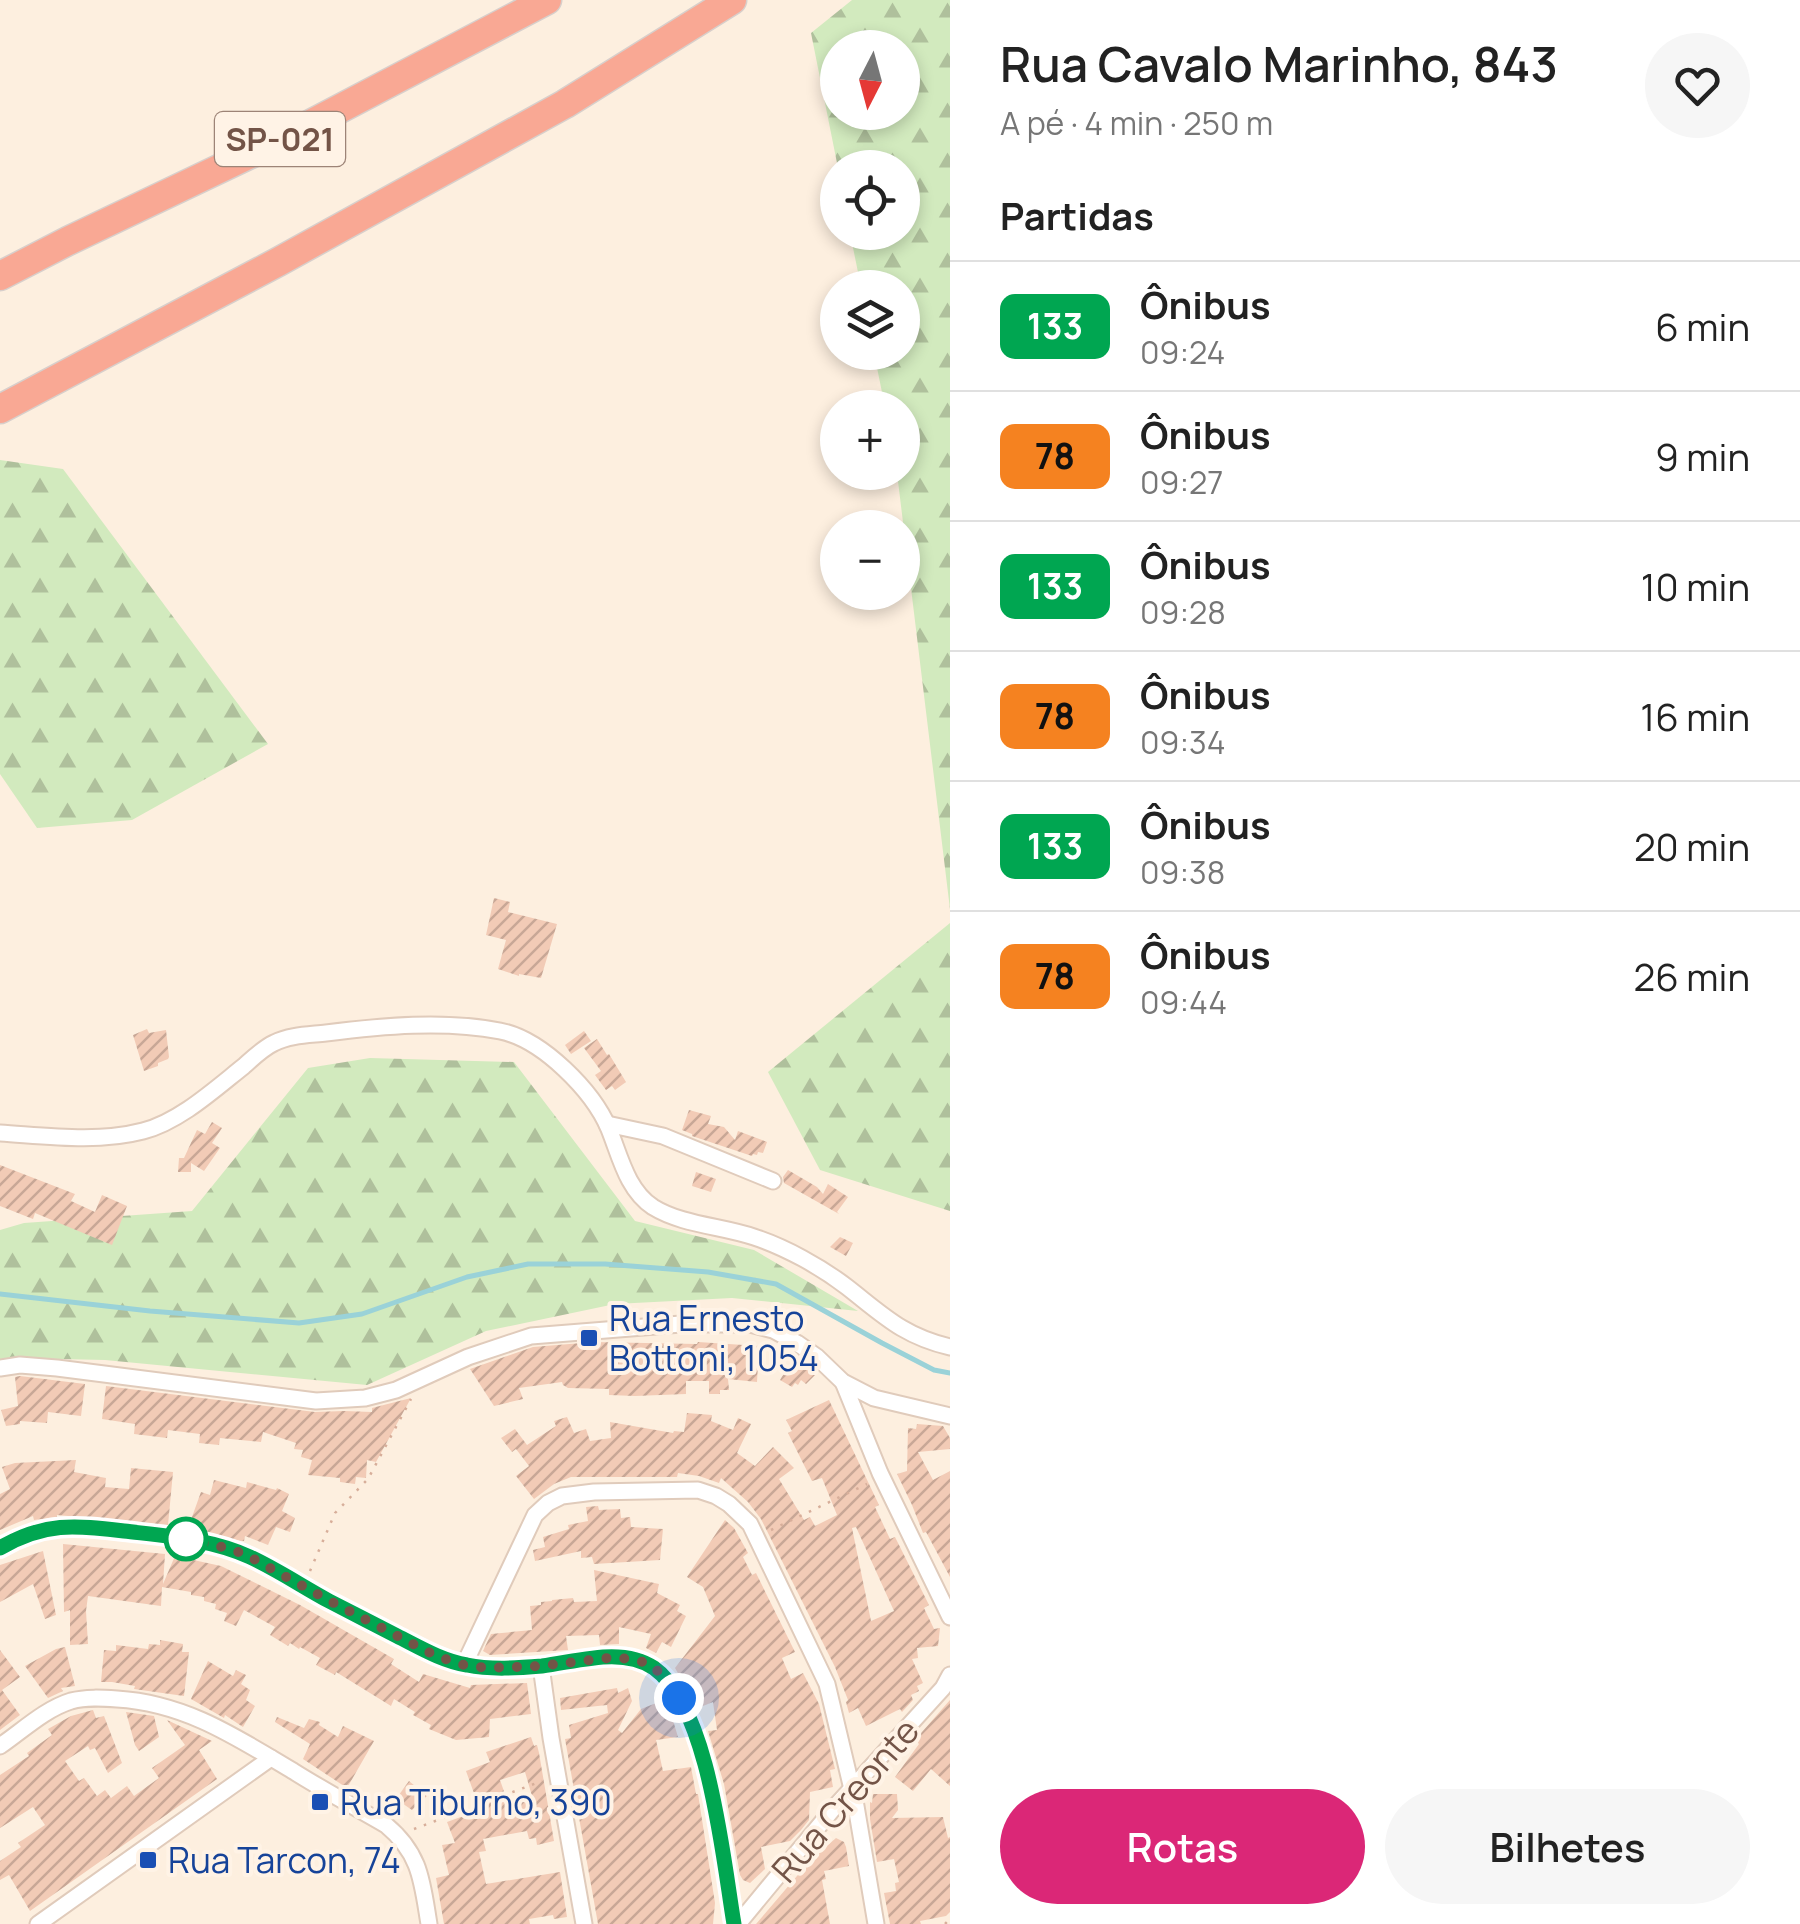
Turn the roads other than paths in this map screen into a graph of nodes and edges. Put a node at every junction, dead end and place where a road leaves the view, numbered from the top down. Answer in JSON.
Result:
{"nodes":[{"id":1,"x":547,"y":0,"type":"edge"},
{"id":2,"x":732,"y":0,"type":"edge"},
{"id":3,"x":0,"y":276,"type":"edge"},
{"id":4,"x":0,"y":409,"type":"edge"},
{"id":5,"x":607,"y":1124,"type":"junction"},
{"id":6,"x":0,"y":1133,"type":"edge"},
{"id":7,"x":773,"y":1181,"type":"dead end"},
{"id":8,"x":950,"y":1348,"type":"edge"},
{"id":9,"x":0,"y":1368,"type":"edge"},
{"id":10,"x":843,"y":1382,"type":"junction"},
{"id":11,"x":950,"y":1416,"type":"edge"},
{"id":12,"x":0,"y":1548,"type":"edge"},
{"id":13,"x":950,"y":1617,"type":"edge"},
{"id":14,"x":464,"y":1665,"type":"junction"},
{"id":15,"x":541,"y":1666,"type":"junction"},
{"id":16,"x":950,"y":1675,"type":"edge"},
{"id":17,"x":0,"y":1746,"type":"edge"},
{"id":18,"x":271,"y":1758,"type":"junction"},
{"id":19,"x":852,"y":1789,"type":"junction"},
{"id":20,"x":38,"y":1924,"type":"edge"},
{"id":21,"x":430,"y":1924,"type":"edge"},
{"id":22,"x":584,"y":1924,"type":"edge"},
{"id":23,"x":736,"y":1924,"type":"edge"},
{"id":24,"x":876,"y":1924,"type":"edge"}],
"edges":[{"from":1,"to":3,"type":"highway","number":"SP-021"},
{"from":2,"to":4,"type":"highway"},
{"from":5,"to":6,"type":"street"},
{"from":5,"to":7,"type":"street"},
{"from":5,"to":8,"type":"street"},
{"from":9,"to":10,"type":"street"},
{"from":10,"to":11,"type":"street"},
{"from":10,"to":13,"type":"street"},
{"from":12,"to":14,"type":"street"},
{"from":14,"to":15,"type":"street"},
{"from":14,"to":19,"type":"street"},
{"from":15,"to":22,"type":"street"},
{"from":15,"to":23,"type":"street"},
{"from":16,"to":19,"type":"street","name":"Rua Creonte"},
{"from":17,"to":18,"type":"street"},
{"from":18,"to":20,"type":"street"},
{"from":18,"to":21,"type":"street"},
{"from":19,"to":23,"type":"street","name":"Rua Creonte"},
{"from":19,"to":24,"type":"street"}]}
